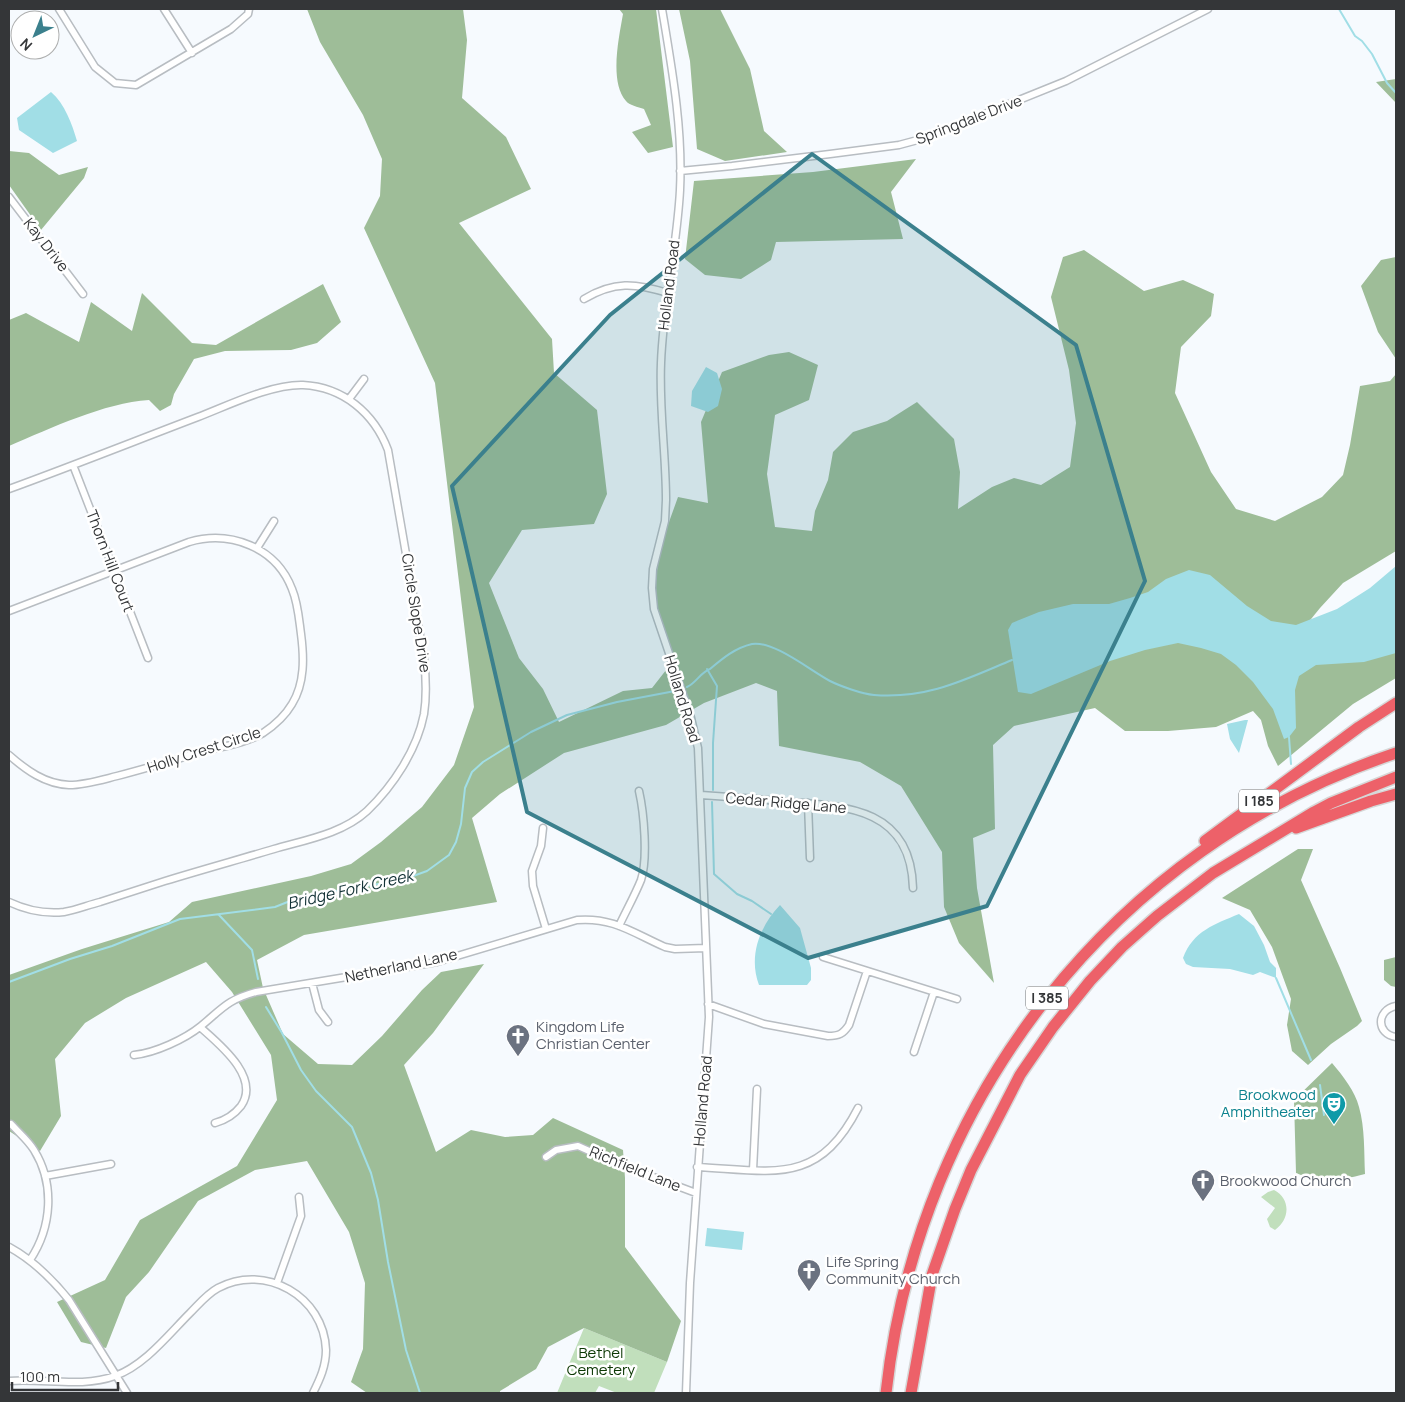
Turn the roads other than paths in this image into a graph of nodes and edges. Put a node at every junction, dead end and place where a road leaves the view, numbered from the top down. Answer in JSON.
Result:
{"nodes":[{"id":1,"x":60,"y":9,"type":"edge"},
{"id":2,"x":164,"y":9,"type":"edge"},
{"id":3,"x":249,"y":9,"type":"edge"},
{"id":4,"x":662,"y":9,"type":"edge"},
{"id":5,"x":1208,"y":9,"type":"edge"},
{"id":6,"x":192,"y":53,"type":"junction"},
{"id":7,"x":680,"y":170,"type":"junction"},
{"id":8,"x":9,"y":197,"type":"edge"},
{"id":9,"x":668,"y":293,"type":"junction"},
{"id":10,"x":83,"y":294,"type":"dead end"},
{"id":11,"x":584,"y":299,"type":"dead end"},
{"id":12,"x":364,"y":379,"type":"dead end"},
{"id":13,"x":350,"y":399,"type":"junction"},
{"id":14,"x":73,"y":465,"type":"junction"},
{"id":15,"x":9,"y":489,"type":"edge"},
{"id":16,"x":274,"y":521,"type":"dead end"},
{"id":17,"x":257,"y":548,"type":"junction"},
{"id":18,"x":114,"y":570,"type":"junction"},
{"id":19,"x":9,"y":611,"type":"edge"},
{"id":20,"x":148,"y":658,"type":"dead end"},
{"id":21,"x":1396,"y":703,"type":"edge"},
{"id":22,"x":1396,"y":753,"type":"edge"},
{"id":23,"x":9,"y":755,"type":"edge"},
{"id":24,"x":1396,"y":777,"type":"edge"},
{"id":25,"x":639,"y":791,"type":"dead end"},
{"id":26,"x":1396,"y":794,"type":"edge"},
{"id":27,"x":701,"y":795,"type":"junction"},
{"id":28,"x":808,"y":803,"type":"junction"},
{"id":29,"x":543,"y":828,"type":"dead end"},
{"id":30,"x":1280,"y":833,"type":"junction"},
{"id":31,"x":810,"y":858,"type":"dead end"},
{"id":32,"x":913,"y":888,"type":"dead end"},
{"id":33,"x":9,"y":902,"type":"edge"},
{"id":34,"x":1130,"y":910,"type":"junction"},
{"id":35,"x":619,"y":926,"type":"junction"},
{"id":36,"x":546,"y":929,"type":"junction"},
{"id":37,"x":706,"y":948,"type":"junction"},
{"id":38,"x":823,"y":957,"type":"dead end"},
{"id":39,"x":867,"y":971,"type":"junction"},
{"id":40,"x":312,"y":983,"type":"junction"},
{"id":41,"x":934,"y":992,"type":"junction"},
{"id":42,"x":957,"y":999,"type":"dead end"},
{"id":43,"x":708,"y":1004,"type":"junction"},
{"id":44,"x":1396,"y":1006,"type":"edge"},
{"id":45,"x":328,"y":1022,"type":"dead end"},
{"id":46,"x":200,"y":1027,"type":"junction"},
{"id":47,"x":1396,"y":1037,"type":"edge"},
{"id":48,"x":914,"y":1052,"type":"dead end"},
{"id":49,"x":134,"y":1055,"type":"dead end"},
{"id":50,"x":757,"y":1089,"type":"dead end"},
{"id":51,"x":858,"y":1108,"type":"dead end"},
{"id":52,"x":216,"y":1123,"type":"dead end"},
{"id":53,"x":11,"y":1124,"type":"dead end"},
{"id":54,"x":546,"y":1156,"type":"dead end"},
{"id":55,"x":111,"y":1164,"type":"dead end"},
{"id":56,"x":698,"y":1167,"type":"junction"},
{"id":57,"x":753,"y":1170,"type":"junction"},
{"id":58,"x":45,"y":1176,"type":"junction"},
{"id":59,"x":696,"y":1193,"type":"junction"},
{"id":60,"x":299,"y":1197,"type":"dead end"},
{"id":61,"x":9,"y":1247,"type":"edge"},
{"id":62,"x":30,"y":1260,"type":"junction"},
{"id":63,"x":277,"y":1283,"type":"junction"},
{"id":64,"x":115,"y":1376,"type":"junction"},
{"id":65,"x":9,"y":1381,"type":"edge"},
{"id":66,"x":127,"y":1393,"type":"edge"},
{"id":67,"x":313,"y":1393,"type":"edge"},
{"id":68,"x":686,"y":1393,"type":"edge"},
{"id":69,"x":886,"y":1393,"type":"edge"},
{"id":70,"x":911,"y":1393,"type":"edge"}],
"edges":[{"from":1,"to":6,"type":"street"},
{"from":2,"to":6,"type":"street"},
{"from":3,"to":6,"type":"street"},
{"from":4,"to":7,"type":"street","name":"Holland Road"},
{"from":5,"to":7,"type":"street","name":"Springdale Drive"},
{"from":7,"to":9,"type":"street","name":"Holland Road"},
{"from":8,"to":10,"type":"street","name":"Kay Drive"},
{"from":9,"to":11,"type":"street"},
{"from":9,"to":27,"type":"street","name":"Holland Road"},
{"from":12,"to":13,"type":"street"},
{"from":13,"to":14,"type":"street","name":"Circle Slope Drive"},
{"from":13,"to":33,"type":"street","name":"Circle Slope Drive"},
{"from":14,"to":15,"type":"street","name":"Circle Slope Drive"},
{"from":14,"to":18,"type":"street","name":"Thorn Hill Court"},
{"from":16,"to":17,"type":"street"},
{"from":17,"to":18,"type":"street","name":"Holly Crest Circle"},
{"from":17,"to":23,"type":"street","name":"Holly Crest Circle"},
{"from":18,"to":19,"type":"street","name":"Holly Crest Circle"},
{"from":18,"to":20,"type":"street","name":"Thorn Hill Court"},
{"from":21,"to":34,"type":"highway","number":"I 185"},
{"from":22,"to":34,"type":"highway","number":"I 385"},
{"from":24,"to":30,"type":"highway","number":"I 385"},
{"from":25,"to":35,"type":"street"},
{"from":26,"to":30,"type":"highway","number":"I 185"},
{"from":27,"to":28,"type":"street","name":"Cedar Ridge Lane"},
{"from":27,"to":37,"type":"street","name":"Holland Road"},
{"from":28,"to":31,"type":"street"},
{"from":28,"to":32,"type":"street","name":"Cedar Ridge Lane"},
{"from":29,"to":36,"type":"street"},
{"from":30,"to":70,"type":"highway","number":"I 385"},
{"from":34,"to":69,"type":"highway","number":"I 385"},
{"from":35,"to":36,"type":"street","name":"Netherland Lane"},
{"from":35,"to":37,"type":"street","name":"Netherland Lane"},
{"from":36,"to":40,"type":"street","name":"Netherland Lane"},
{"from":37,"to":43,"type":"street","name":"Holland Road"},
{"from":38,"to":39,"type":"street"},
{"from":39,"to":41,"type":"street"},
{"from":39,"to":43,"type":"street"},
{"from":40,"to":45,"type":"street"},
{"from":40,"to":46,"type":"street","name":"Netherland Lane"},
{"from":41,"to":42,"type":"street"},
{"from":41,"to":48,"type":"street"},
{"from":43,"to":56,"type":"street","name":"Holland Road"},
{"from":44,"to":47,"type":"street"},
{"from":46,"to":49,"type":"street","name":"Netherland Lane"},
{"from":46,"to":52,"type":"street"},
{"from":50,"to":57,"type":"street"},
{"from":51,"to":57,"type":"street"},
{"from":53,"to":58,"type":"street"},
{"from":54,"to":59,"type":"street","name":"Richfield Lane"},
{"from":55,"to":58,"type":"street"},
{"from":56,"to":57,"type":"street"},
{"from":56,"to":59,"type":"street","name":"Holland Road"},
{"from":58,"to":62,"type":"street"},
{"from":59,"to":68,"type":"street","name":"Holland Road"},
{"from":60,"to":63,"type":"street"},
{"from":61,"to":62,"type":"street"},
{"from":62,"to":64,"type":"street"},
{"from":63,"to":64,"type":"street"},
{"from":63,"to":67,"type":"street"},
{"from":64,"to":65,"type":"street"},
{"from":64,"to":66,"type":"street"}]}
